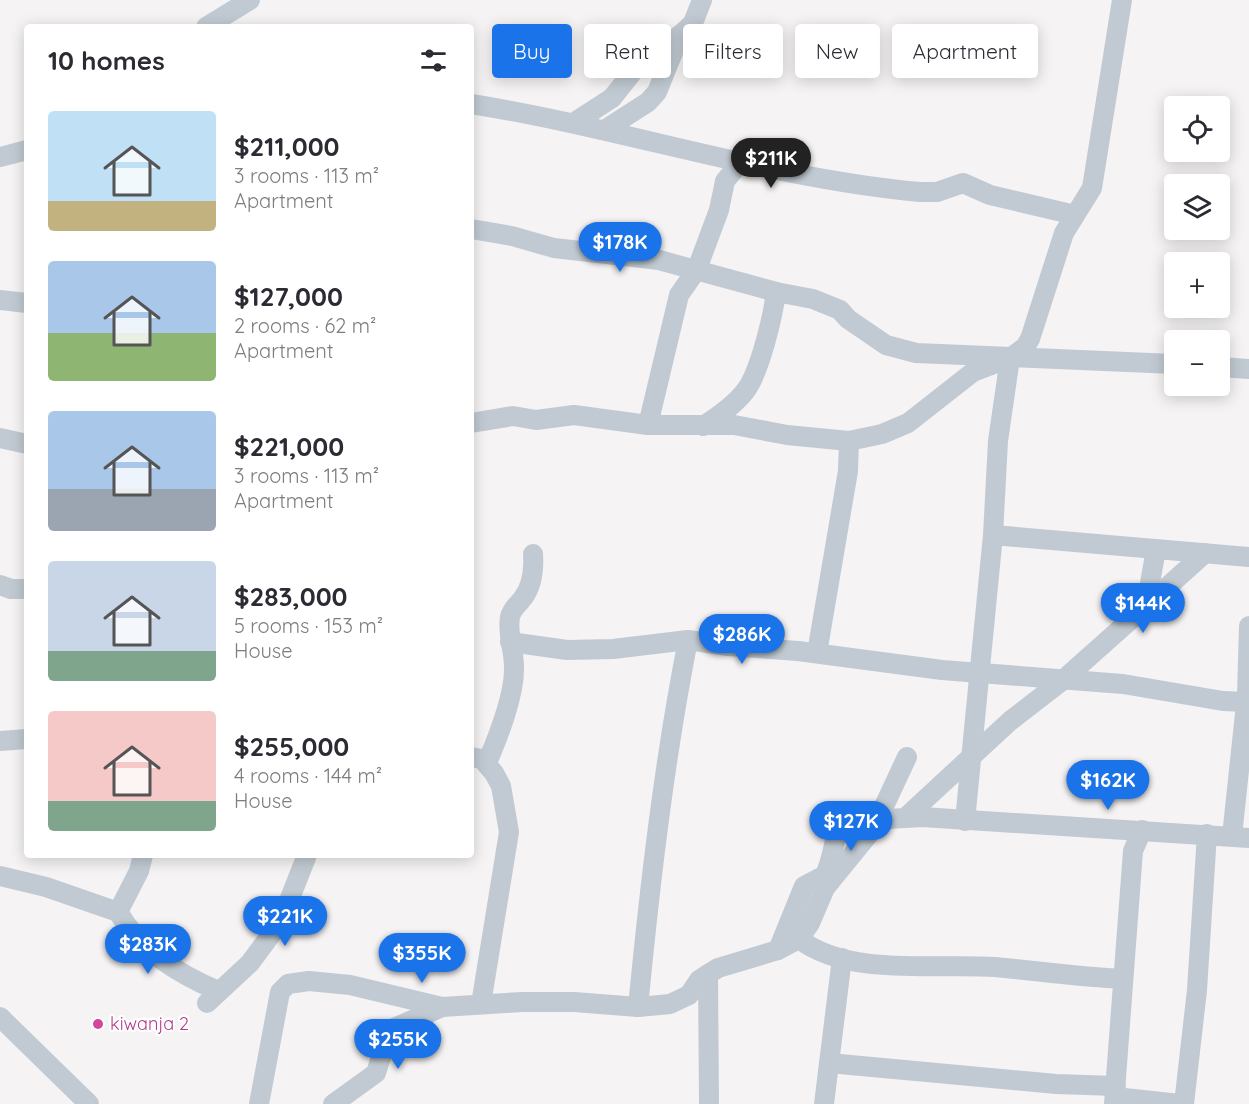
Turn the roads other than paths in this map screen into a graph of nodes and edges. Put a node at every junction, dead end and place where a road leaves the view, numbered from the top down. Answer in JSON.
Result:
{"nodes":[{"id":1,"x":250,"y":0,"type":"edge"},
{"id":2,"x":702,"y":0,"type":"edge"},
{"id":3,"x":1122,"y":0,"type":"edge"},
{"id":4,"x":211,"y":24,"type":"edge"},
{"id":5,"x":680,"y":35,"type":"junction"},
{"id":6,"x":474,"y":105,"type":"edge"},
{"id":7,"x":575,"y":122,"type":"junction"},
{"id":8,"x":606,"y":129,"type":"junction"},
{"id":9,"x":24,"y":151,"type":"edge"},
{"id":10,"x":0,"y":157,"type":"edge"},
{"id":11,"x":738,"y":164,"type":"junction"},
{"id":12,"x":1075,"y":215,"type":"junction"},
{"id":13,"x":474,"y":230,"type":"edge"},
{"id":14,"x":697,"y":268,"type":"junction"},
{"id":15,"x":776,"y":292,"type":"junction"},
{"id":16,"x":0,"y":300,"type":"edge"},
{"id":17,"x":24,"y":303,"type":"edge"},
{"id":18,"x":1010,"y":358,"type":"junction"},
{"id":19,"x":1164,"y":364,"type":"edge"},
{"id":20,"x":1230,"y":368,"type":"edge"},
{"id":21,"x":1249,"y":369,"type":"edge"},
{"id":22,"x":474,"y":422,"type":"edge"},
{"id":23,"x":648,"y":425,"type":"junction"},
{"id":24,"x":704,"y":426,"type":"junction"},
{"id":25,"x":0,"y":438,"type":"edge"},
{"id":26,"x":849,"y":441,"type":"junction"},
{"id":27,"x":24,"y":443,"type":"edge"},
{"id":28,"x":993,"y":535,"type":"junction"},
{"id":29,"x":1156,"y":549,"type":"junction"},
{"id":30,"x":1205,"y":553,"type":"junction"},
{"id":31,"x":533,"y":554,"type":"dead end"},
{"id":32,"x":1249,"y":557,"type":"edge"},
{"id":33,"x":0,"y":585,"type":"edge"},
{"id":34,"x":24,"y":589,"type":"edge"},
{"id":35,"x":1146,"y":606,"type":"junction"},
{"id":36,"x":1249,"y":626,"type":"edge"},
{"id":37,"x":688,"y":640,"type":"junction"},
{"id":38,"x":510,"y":642,"type":"junction"},
{"id":39,"x":817,"y":653,"type":"junction"},
{"id":40,"x":978,"y":672,"type":"junction"},
{"id":41,"x":1063,"y":680,"type":"junction"},
{"id":42,"x":1248,"y":698,"type":"edge"},
{"id":43,"x":24,"y":739,"type":"edge"},
{"id":44,"x":0,"y":741,"type":"edge"},
{"id":45,"x":907,"y":757,"type":"dead end"},
{"id":46,"x":970,"y":757,"type":"junction"},
{"id":47,"x":479,"y":760,"type":"edge"},
{"id":48,"x":906,"y":817,"type":"junction"},
{"id":49,"x":965,"y":821,"type":"junction"},
{"id":50,"x":1142,"y":830,"type":"junction"},
{"id":51,"x":1207,"y":834,"type":"junction"},
{"id":52,"x":1240,"y":837,"type":"edge"},
{"id":53,"x":142,"y":858,"type":"edge"},
{"id":54,"x":306,"y":858,"type":"edge"},
{"id":55,"x":0,"y":876,"type":"edge"},
{"id":56,"x":118,"y":912,"type":"junction"},
{"id":57,"x":799,"y":939,"type":"junction"},
{"id":58,"x":778,"y":950,"type":"junction"},
{"id":59,"x":842,"y":958,"type":"junction"},
{"id":60,"x":708,"y":974,"type":"junction"},
{"id":61,"x":1123,"y":979,"type":"junction"},
{"id":62,"x":480,"y":1004,"type":"junction"},
{"id":63,"x":442,"y":1007,"type":"junction"},
{"id":64,"x":638,"y":1007,"type":"junction"},
{"id":65,"x":0,"y":1017,"type":"edge"},
{"id":66,"x":829,"y":1063,"type":"junction"},
{"id":67,"x":1115,"y":1096,"type":"edge"},
{"id":68,"x":89,"y":1104,"type":"edge"},
{"id":69,"x":259,"y":1104,"type":"edge"},
{"id":70,"x":333,"y":1104,"type":"edge"},
{"id":71,"x":709,"y":1104,"type":"edge"},
{"id":72,"x":824,"y":1104,"type":"edge"},
{"id":73,"x":1180,"y":1104,"type":"edge"},
{"id":74,"x":1184,"y":1104,"type":"edge"}],
"edges":[{"from":1,"to":4,"type":"street"},
{"from":2,"to":5,"type":"street"},
{"from":3,"to":12,"type":"street"},
{"from":5,"to":7,"type":"street"},
{"from":5,"to":8,"type":"street"},
{"from":6,"to":7,"type":"street"},
{"from":7,"to":8,"type":"street"},
{"from":8,"to":11,"type":"street"},
{"from":9,"to":10,"type":"street"},
{"from":11,"to":12,"type":"street"},
{"from":11,"to":14,"type":"street"},
{"from":12,"to":18,"type":"street"},
{"from":13,"to":14,"type":"street"},
{"from":14,"to":15,"type":"street"},
{"from":14,"to":23,"type":"street"},
{"from":15,"to":18,"type":"street"},
{"from":15,"to":24,"type":"street"},
{"from":16,"to":17,"type":"street"},
{"from":18,"to":19,"type":"street"},
{"from":18,"to":26,"type":"street"},
{"from":18,"to":28,"type":"street"},
{"from":20,"to":21,"type":"street"},
{"from":22,"to":23,"type":"street"},
{"from":23,"to":24,"type":"street"},
{"from":24,"to":26,"type":"street"},
{"from":25,"to":27,"type":"street"},
{"from":26,"to":39,"type":"street"},
{"from":28,"to":29,"type":"street"},
{"from":28,"to":40,"type":"street"},
{"from":29,"to":30,"type":"street"},
{"from":29,"to":35,"type":"street"},
{"from":30,"to":32,"type":"street"},
{"from":30,"to":35,"type":"street"},
{"from":31,"to":38,"type":"street"},
{"from":33,"to":34,"type":"street"},
{"from":35,"to":41,"type":"street"},
{"from":36,"to":42,"type":"street"},
{"from":37,"to":38,"type":"street"},
{"from":37,"to":39,"type":"street"},
{"from":37,"to":64,"type":"street"},
{"from":38,"to":47,"type":"street"},
{"from":39,"to":40,"type":"street"},
{"from":40,"to":41,"type":"street"},
{"from":40,"to":46,"type":"street"},
{"from":41,"to":42,"type":"street"},
{"from":41,"to":46,"type":"street"},
{"from":42,"to":52,"type":"street"},
{"from":43,"to":44,"type":"street"},
{"from":45,"to":58,"type":"street"},
{"from":46,"to":48,"type":"street"},
{"from":46,"to":49,"type":"street"},
{"from":47,"to":62,"type":"street"},
{"from":48,"to":49,"type":"street"},
{"from":48,"to":57,"type":"street"},
{"from":49,"to":50,"type":"street"},
{"from":50,"to":51,"type":"street"},
{"from":50,"to":61,"type":"street"},
{"from":51,"to":52,"type":"street"},
{"from":51,"to":74,"type":"street"},
{"from":53,"to":56,"type":"street"},
{"from":54,"to":56,"type":"street"},
{"from":55,"to":56,"type":"street"},
{"from":57,"to":58,"type":"street"},
{"from":57,"to":59,"type":"street"},
{"from":58,"to":60,"type":"street"},
{"from":59,"to":61,"type":"street"},
{"from":59,"to":66,"type":"street"},
{"from":60,"to":64,"type":"street"},
{"from":60,"to":71,"type":"street"},
{"from":61,"to":67,"type":"street"},
{"from":62,"to":63,"type":"street"},
{"from":62,"to":64,"type":"street"},
{"from":63,"to":69,"type":"street"},
{"from":63,"to":70,"type":"street"},
{"from":65,"to":68,"type":"street"},
{"from":66,"to":67,"type":"street"},
{"from":66,"to":72,"type":"street"},
{"from":67,"to":73,"type":"street"}]}
